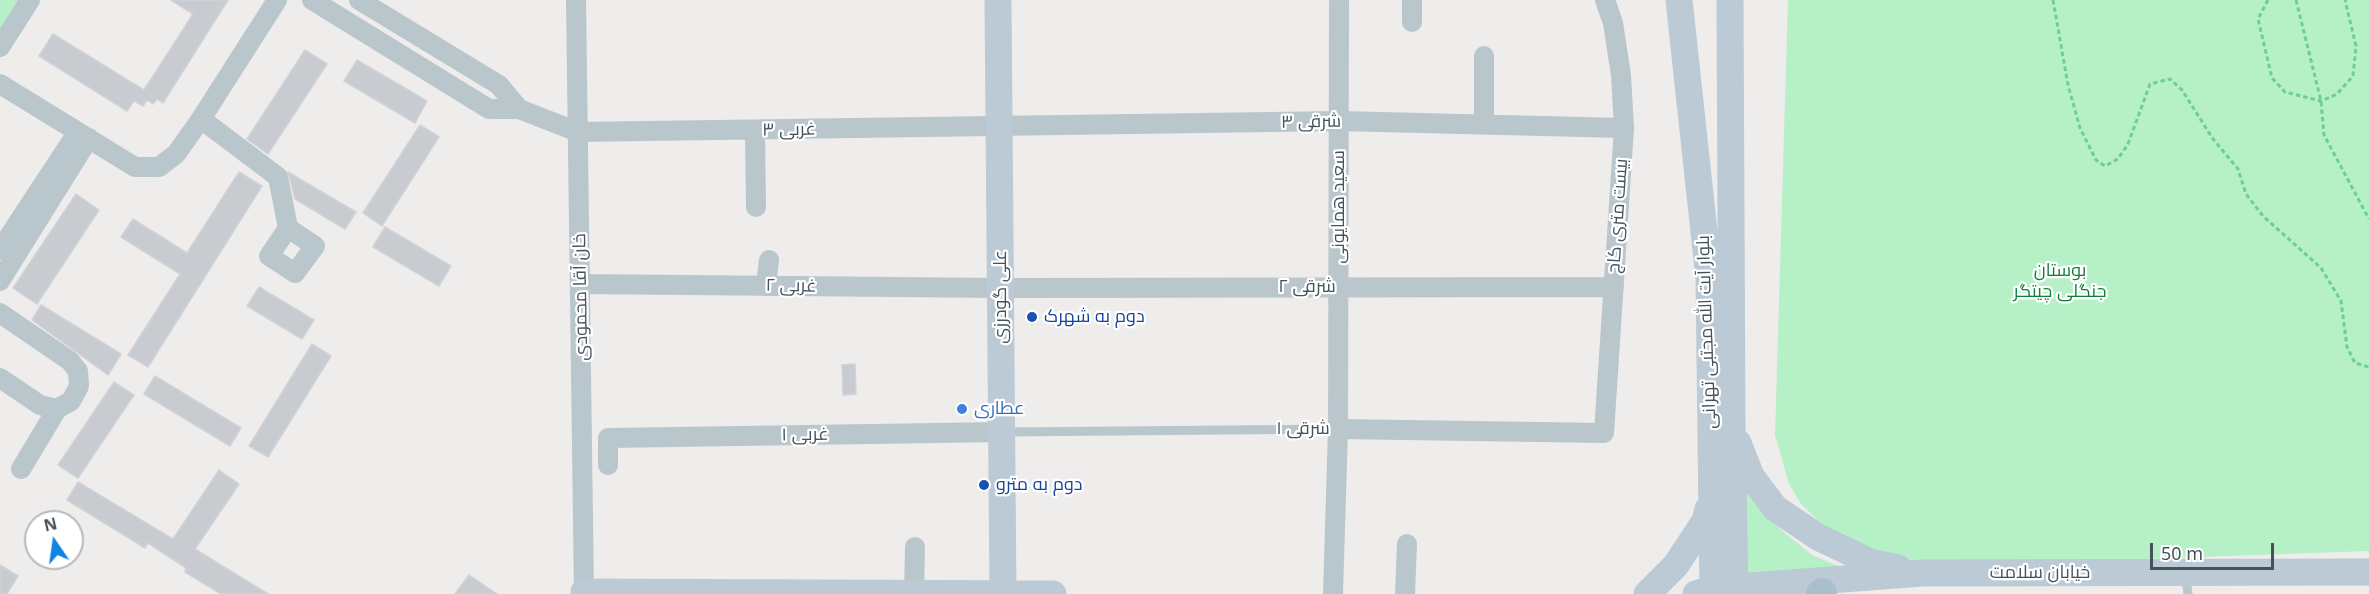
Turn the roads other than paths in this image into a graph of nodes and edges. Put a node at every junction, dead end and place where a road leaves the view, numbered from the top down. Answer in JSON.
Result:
{"nodes":[{"id":1,"x":30,"y":0,"type":"edge"},
{"id":2,"x":277,"y":0,"type":"edge"},
{"id":3,"x":312,"y":0,"type":"edge"},
{"id":4,"x":359,"y":0,"type":"edge"},
{"id":5,"x":576,"y":0,"type":"edge"},
{"id":6,"x":998,"y":0,"type":"edge"},
{"id":7,"x":1339,"y":0,"type":"edge"},
{"id":8,"x":1412,"y":0,"type":"edge"},
{"id":9,"x":1605,"y":0,"type":"edge"},
{"id":10,"x":1679,"y":0,"type":"edge"},
{"id":11,"x":1730,"y":0,"type":"edge"},
{"id":12,"x":1412,"y":22,"type":"dead end"},
{"id":13,"x":0,"y":47,"type":"edge"},
{"id":14,"x":1484,"y":56,"type":"dead end"},
{"id":15,"x":0,"y":84,"type":"edge"},
{"id":16,"x":519,"y":109,"type":"junction"},
{"id":17,"x":201,"y":119,"type":"junction"},
{"id":18,"x":1339,"y":121,"type":"junction"},
{"id":19,"x":1484,"y":125,"type":"junction"},
{"id":20,"x":999,"y":126,"type":"junction"},
{"id":21,"x":1624,"y":128,"type":"junction"},
{"id":22,"x":755,"y":130,"type":"junction"},
{"id":23,"x":578,"y":132,"type":"junction"},
{"id":24,"x":83,"y":135,"type":"junction"},
{"id":25,"x":756,"y":207,"type":"dead end"},
{"id":26,"x":288,"y":228,"type":"dead end"},
{"id":27,"x":0,"y":250,"type":"edge"},
{"id":28,"x":769,"y":260,"type":"dead end"},
{"id":29,"x":0,"y":281,"type":"edge"},
{"id":30,"x":581,"y":284,"type":"junction"},
{"id":31,"x":766,"y":286,"type":"junction"},
{"id":32,"x":1339,"y":287,"type":"junction"},
{"id":33,"x":1614,"y":287,"type":"junction"},
{"id":34,"x":1000,"y":288,"type":"junction"},
{"id":35,"x":0,"y":313,"type":"edge"},
{"id":36,"x":0,"y":378,"type":"edge"},
{"id":37,"x":57,"y":409,"type":"junction"},
{"id":38,"x":1732,"y":427,"type":"junction"},
{"id":39,"x":1338,"y":429,"type":"junction"},
{"id":40,"x":1002,"y":432,"type":"junction"},
{"id":41,"x":1604,"y":433,"type":"joint"},
{"id":42,"x":608,"y":465,"type":"dead end"},
{"id":43,"x":21,"y":468,"type":"dead end"},
{"id":44,"x":1712,"y":493,"type":"junction"},
{"id":45,"x":1407,"y":544,"type":"dead end"},
{"id":46,"x":915,"y":547,"type":"dead end"},
{"id":47,"x":2369,"y":572,"type":"edge"},
{"id":48,"x":1922,"y":573,"type":"junction"},
{"id":49,"x":2369,"y":589,"type":"edge"},
{"id":50,"x":2188,"y":590,"type":"edge"},
{"id":51,"x":1718,"y":592,"type":"edge"},
{"id":52,"x":585,"y":593,"type":"edge"},
{"id":53,"x":741,"y":593,"type":"edge"},
{"id":54,"x":914,"y":593,"type":"edge"},
{"id":55,"x":1003,"y":593,"type":"edge"},
{"id":56,"x":1053,"y":594,"type":"edge"},
{"id":57,"x":1333,"y":594,"type":"edge"},
{"id":58,"x":1405,"y":594,"type":"edge"},
{"id":59,"x":1647,"y":594,"type":"edge"},
{"id":60,"x":1820,"y":594,"type":"edge"}],
"edges":[{"from":1,"to":13,"type":"street"},
{"from":2,"to":17,"type":"street"},
{"from":3,"to":16,"type":"street"},
{"from":4,"to":16,"type":"street"},
{"from":5,"to":23,"type":"street","name":"خان آقا محمودی"},
{"from":6,"to":20,"type":"main road","name":"علی گودرزی"},
{"from":7,"to":18,"type":"street","name":"سعید همایونی"},
{"from":8,"to":12,"type":"street"},
{"from":9,"to":21,"type":"street","name":"بیست متری کاج"},
{"from":10,"to":44,"type":"main road","name":"بلوار آیت الله مجتبی تهرانی"},
{"from":11,"to":38,"type":"main road","name":"بلوار آیت الله مجتبی تهرانی"},
{"from":14,"to":19,"type":"street"},
{"from":15,"to":24,"type":"street"},
{"from":16,"to":23,"type":"street"},
{"from":17,"to":24,"type":"street"},
{"from":17,"to":26,"type":"street"},
{"from":18,"to":19,"type":"street","name":"۳ شرقی"},
{"from":18,"to":20,"type":"street","name":"۳ شرقی"},
{"from":18,"to":32,"type":"street","name":"سعید همایونی"},
{"from":19,"to":21,"type":"street","name":"۳ شرقی"},
{"from":20,"to":22,"type":"street","name":"۳ غربی"},
{"from":20,"to":34,"type":"main road","name":"علی گودرزی"},
{"from":21,"to":33,"type":"street","name":"بیست متری کاج"},
{"from":22,"to":23,"type":"street","name":"۳ غربی"},
{"from":22,"to":25,"type":"street"},
{"from":23,"to":30,"type":"street","name":"خان آقا محمودی"},
{"from":24,"to":27,"type":"street"},
{"from":24,"to":29,"type":"street"},
{"from":28,"to":31,"type":"street"},
{"from":30,"to":31,"type":"street","name":"۲ غربی"},
{"from":30,"to":52,"type":"street","name":"خان آقا محمودی"},
{"from":31,"to":34,"type":"street","name":"۲ غربی"},
{"from":32,"to":33,"type":"street","name":"۲ شرقی"},
{"from":32,"to":34,"type":"street","name":"۲ شرقی"},
{"from":32,"to":39,"type":"street","name":"سعید همایونی"},
{"from":33,"to":41,"type":"street","name":"بیست متری کاج"},
{"from":34,"to":40,"type":"main road","name":"علی گودرزی"},
{"from":35,"to":37,"type":"street"},
{"from":36,"to":37,"type":"street"},
{"from":37,"to":43,"type":"street"},
{"from":38,"to":48,"type":"main road"},
{"from":38,"to":51,"type":"main road","name":"بلوار آیت الله مجتبی تهرانی"},
{"from":39,"to":40,"type":"lane","name":"۱ شرقی"},
{"from":39,"to":41,"type":"street","name":"۱ شرقی"},
{"from":39,"to":57,"type":"street","name":"سعید همایونی"},
{"from":40,"to":42,"type":"street","name":"۱ غربی"},
{"from":40,"to":55,"type":"main road","name":"علی گودرزی"},
{"from":44,"to":51,"type":"main road","name":"بلوار آیت الله مجتبی تهرانی"},
{"from":44,"to":59,"type":"main road"},
{"from":45,"to":58,"type":"street"},
{"from":46,"to":54,"type":"street"},
{"from":47,"to":48,"type":"main road","name":"خیابان سلامت"},
{"from":48,"to":51,"type":"main road","name":"خیابان سلامت"},
{"from":49,"to":50,"type":"main road","name":"خیابان سلامت"},
{"from":50,"to":60,"type":"main road","name":"خیابان سلامت"},
{"from":52,"to":53,"type":"main road"},
{"from":53,"to":54,"type":"main road"},
{"from":54,"to":55,"type":"main road"},
{"from":55,"to":56,"type":"main road"}]}
